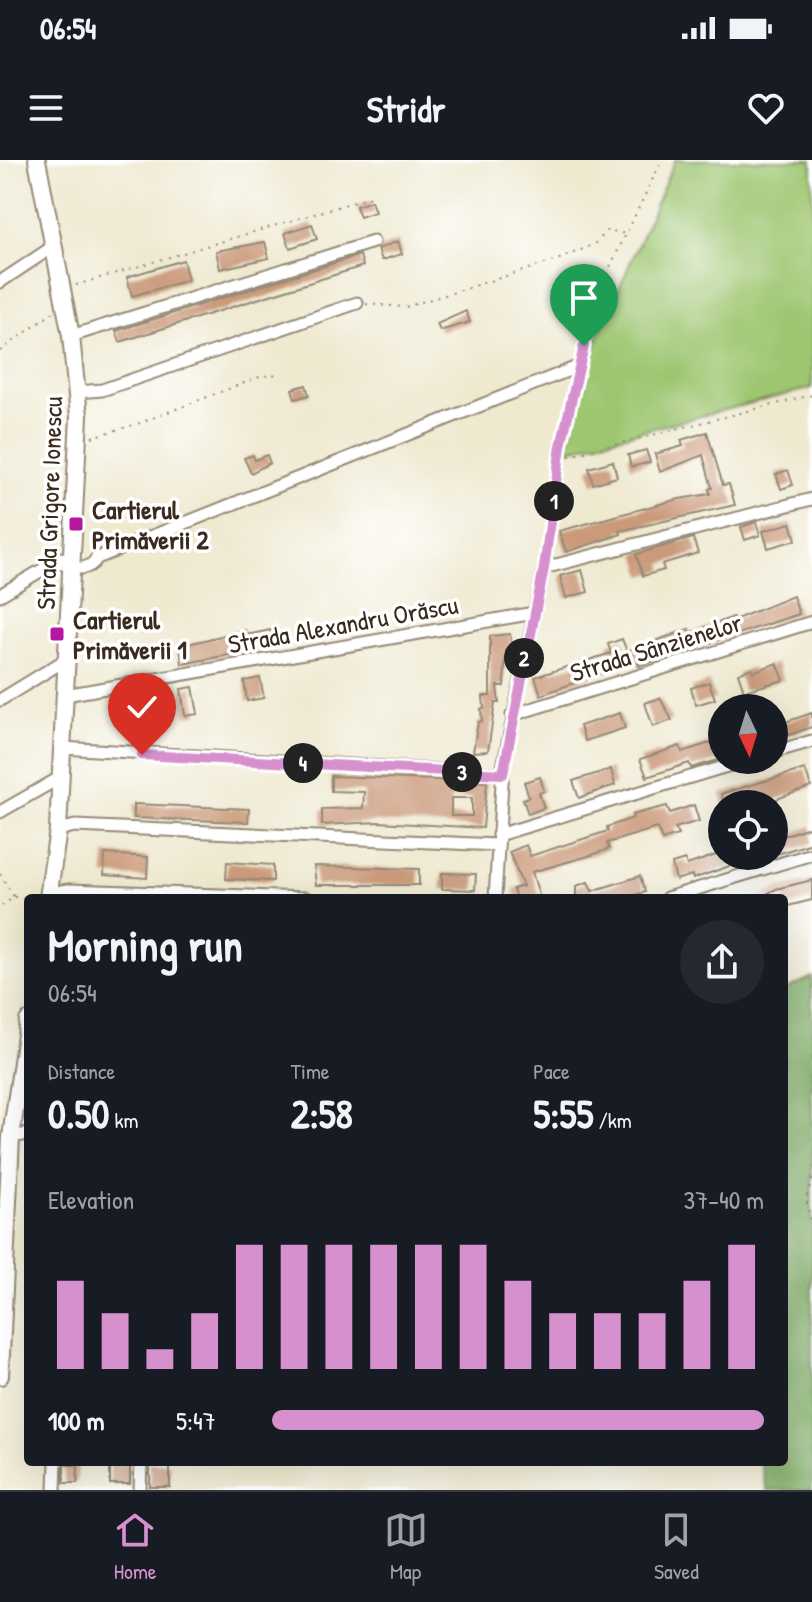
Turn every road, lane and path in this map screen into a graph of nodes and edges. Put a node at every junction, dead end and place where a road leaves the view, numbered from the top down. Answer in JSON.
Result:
{"nodes":[{"id":1,"x":37,"y":160,"type":"edge"},
{"id":2,"x":662,"y":160,"type":"edge"},
{"id":3,"x":374,"y":196,"type":"dead end"},
{"id":4,"x":626,"y":234,"type":"junction"},
{"id":5,"x":373,"y":242,"type":"dead end"},
{"id":6,"x":54,"y":246,"type":"junction"},
{"id":7,"x":0,"y":282,"type":"edge"},
{"id":8,"x":63,"y":289,"type":"junction"},
{"id":9,"x":357,"y":303,"type":"joint"},
{"id":10,"x":67,"y":308,"type":"junction"},
{"id":11,"x":71,"y":336,"type":"junction"},
{"id":12,"x":0,"y":351,"type":"edge"},
{"id":13,"x":577,"y":367,"type":"junction"},
{"id":14,"x":279,"y":374,"type":"dead end"},
{"id":15,"x":77,"y":392,"type":"junction"},
{"id":16,"x":812,"y":395,"type":"edge"},
{"id":17,"x":79,"y":440,"type":"junction"},
{"id":18,"x":560,"y":458,"type":"junction"},
{"id":19,"x":812,"y":499,"type":"edge"},
{"id":20,"x":65,"y":565,"type":"junction"},
{"id":21,"x":544,"y":568,"type":"junction"},
{"id":22,"x":0,"y":595,"type":"edge"},
{"id":23,"x":534,"y":613,"type":"junction"},
{"id":24,"x":812,"y":622,"type":"edge"},
{"id":25,"x":67,"y":668,"type":"junction"},
{"id":26,"x":65,"y":695,"type":"junction"},
{"id":27,"x":0,"y":700,"type":"edge"},
{"id":28,"x":512,"y":715,"type":"junction"},
{"id":29,"x":812,"y":741,"type":"edge"},
{"id":30,"x":62,"y":748,"type":"junction"},
{"id":31,"x":788,"y":748,"type":"edge"},
{"id":32,"x":708,"y":772,"type":"edge"},
{"id":33,"x":503,"y":774,"type":"junction"},
{"id":34,"x":61,"y":777,"type":"junction"},
{"id":35,"x":41,"y":790,"type":"junction"},
{"id":36,"x":60,"y":796,"type":"junction"},
{"id":37,"x":0,"y":812,"type":"edge"},
{"id":38,"x":58,"y":823,"type":"junction"},
{"id":39,"x":497,"y":840,"type":"junction"},
{"id":40,"x":812,"y":854,"type":"edge"},
{"id":41,"x":0,"y":874,"type":"edge"},
{"id":42,"x":49,"y":890,"type":"edge"},
{"id":43,"x":92,"y":894,"type":"edge"},
{"id":44,"x":495,"y":894,"type":"edge"},
{"id":45,"x":680,"y":894,"type":"edge"},
{"id":46,"x":14,"y":897,"type":"junction"},
{"id":47,"x":24,"y":898,"type":"edge"},
{"id":48,"x":0,"y":907,"type":"edge"},
{"id":49,"x":24,"y":1076,"type":"edge"},
{"id":50,"x":20,"y":1130,"type":"edge"},
{"id":51,"x":812,"y":1179,"type":"edge"},
{"id":52,"x":3,"y":1217,"type":"edge"},
{"id":53,"x":812,"y":1226,"type":"edge"},
{"id":54,"x":0,"y":1376,"type":"edge"},
{"id":55,"x":56,"y":1466,"type":"edge"},
{"id":56,"x":141,"y":1466,"type":"edge"},
{"id":57,"x":55,"y":1490,"type":"edge"},
{"id":58,"x":140,"y":1490,"type":"edge"}],
"edges":[{"from":1,"to":6,"type":"main road","name":"Strada Grigore Ionescu"},
{"from":2,"to":4,"type":"path"},
{"from":3,"to":8,"type":"path"},
{"from":4,"to":9,"type":"path"},
{"from":4,"to":13,"type":"path"},
{"from":5,"to":11,"type":"street"},
{"from":6,"to":7,"type":"street"},
{"from":6,"to":8,"type":"main road","name":"Strada Grigore Ionescu"},
{"from":8,"to":10,"type":"main road","name":"Strada Grigore Ionescu"},
{"from":9,"to":15,"type":"street"},
{"from":10,"to":11,"type":"main road","name":"Strada Grigore Ionescu"},
{"from":10,"to":12,"type":"path"},
{"from":11,"to":15,"type":"main road","name":"Strada Grigore Ionescu"},
{"from":13,"to":18,"type":"path"},
{"from":13,"to":20,"type":"street"},
{"from":14,"to":17,"type":"path"},
{"from":15,"to":17,"type":"main road","name":"Strada Grigore Ionescu"},
{"from":16,"to":18,"type":"path"},
{"from":17,"to":20,"type":"main road","name":"Strada Grigore Ionescu"},
{"from":18,"to":21,"type":"path"},
{"from":19,"to":21,"type":"street"},
{"from":20,"to":22,"type":"street"},
{"from":20,"to":25,"type":"main road","name":"Strada Grigore Ionescu"},
{"from":21,"to":23,"type":"street"},
{"from":23,"to":26,"type":"street","name":"Strada Alexandru Orăscu"},
{"from":23,"to":28,"type":"street"},
{"from":24,"to":28,"type":"street","name":"Strada Sânzienelor"},
{"from":25,"to":26,"type":"main road","name":"Strada Grigore Ionescu"},
{"from":25,"to":27,"type":"street"},
{"from":26,"to":30,"type":"main road","name":"Strada Grigore Ionescu"},
{"from":28,"to":33,"type":"street"},
{"from":29,"to":31,"type":"street"},
{"from":30,"to":33,"type":"street"},
{"from":30,"to":34,"type":"main road","name":"Strada Grigore Ionescu"},
{"from":32,"to":39,"type":"street"},
{"from":33,"to":39,"type":"street"},
{"from":34,"to":35,"type":"street"},
{"from":34,"to":36,"type":"main road","name":"Strada Grigore Ionescu"},
{"from":35,"to":36,"type":"street"},
{"from":35,"to":37,"type":"street"},
{"from":36,"to":38,"type":"main road","name":"Strada Grigore Ionescu"},
{"from":38,"to":39,"type":"street"},
{"from":38,"to":42,"type":"main road","name":"Strada Grigore Ionescu"},
{"from":39,"to":44,"type":"street"},
{"from":40,"to":45,"type":"street"},
{"from":41,"to":46,"type":"path"},
{"from":42,"to":43,"type":"street"},
{"from":46,"to":47,"type":"path"},
{"from":46,"to":48,"type":"path"},
{"from":49,"to":50,"type":"main road"},
{"from":50,"to":52,"type":"main road"},
{"from":51,"to":53,"type":"path"},
{"from":52,"to":54,"type":"main road"},
{"from":55,"to":57,"type":"street"},
{"from":56,"to":58,"type":"street"}]}
